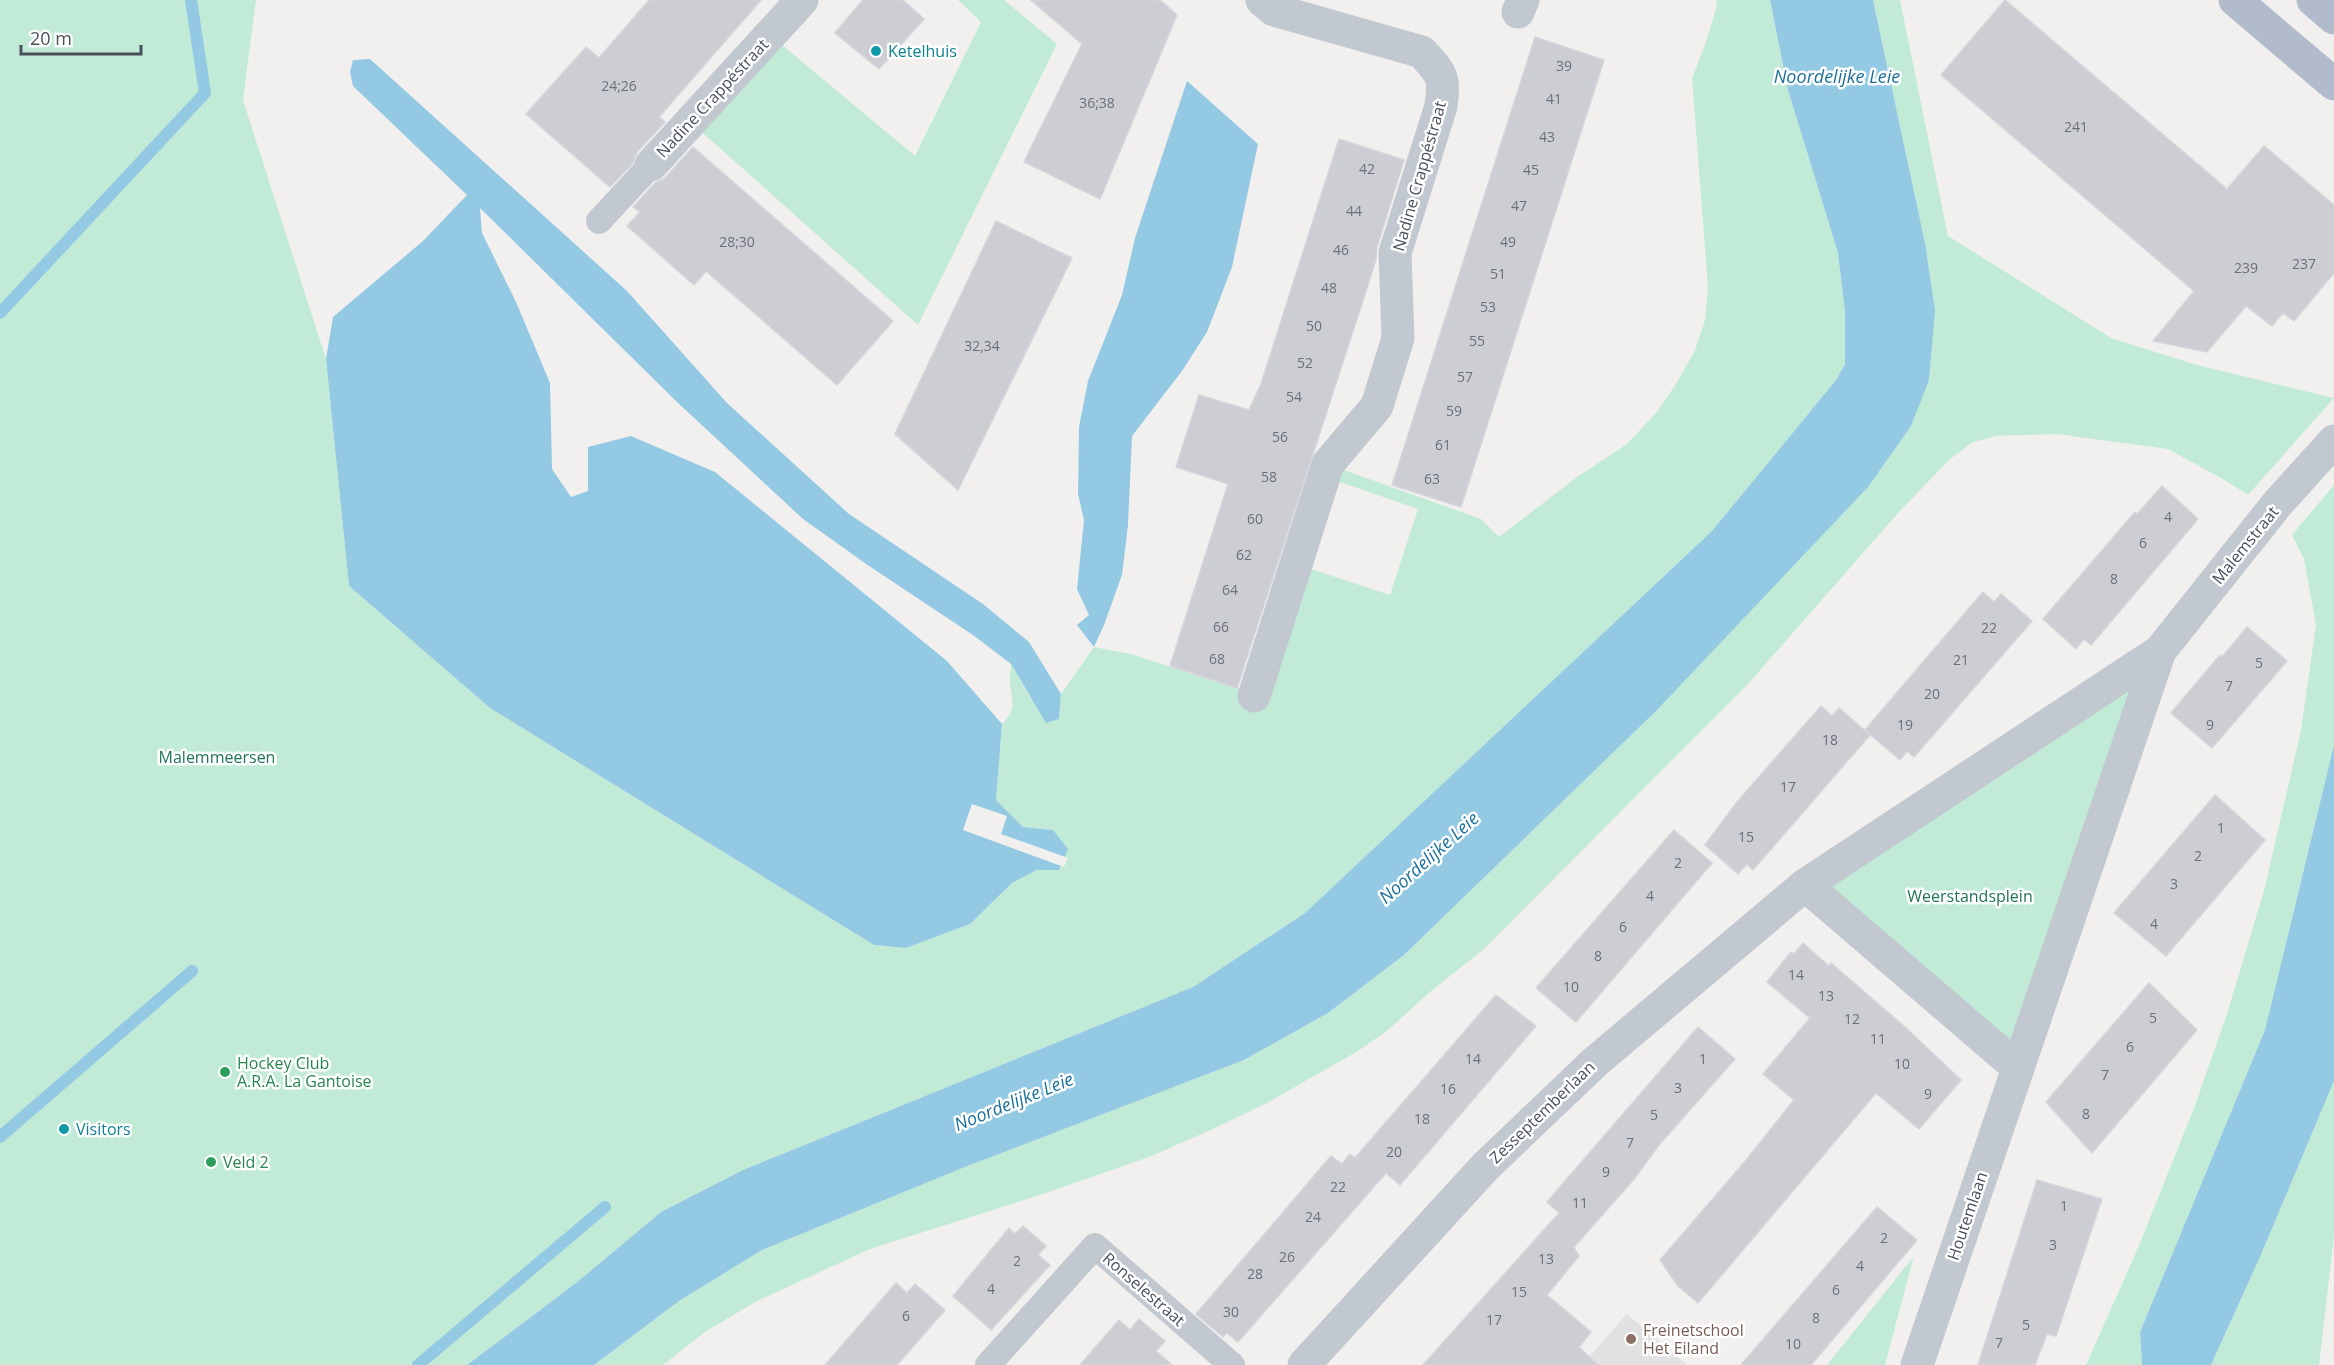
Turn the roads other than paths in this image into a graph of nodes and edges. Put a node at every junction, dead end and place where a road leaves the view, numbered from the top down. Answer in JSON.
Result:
{"nodes":[{"id":1,"x":802,"y":0,"type":"edge"},
{"id":2,"x":1262,"y":0,"type":"edge"},
{"id":3,"x":2235,"y":0,"type":"edge"},
{"id":4,"x":2313,"y":0,"type":"edge"},
{"id":5,"x":2334,"y":18,"type":"edge"},
{"id":6,"x":2334,"y":84,"type":"edge"},
{"id":7,"x":651,"y":165,"type":"joint"},
{"id":8,"x":599,"y":221,"type":"dead end"},
{"id":9,"x":2334,"y":441,"type":"edge"},
{"id":10,"x":2160,"y":651,"type":"junction"},
{"id":11,"x":1254,"y":696,"type":"dead end"},
{"id":12,"x":1805,"y":885,"type":"junction"},
{"id":13,"x":2017,"y":1067,"type":"junction"},
{"id":14,"x":988,"y":1365,"type":"edge"},
{"id":15,"x":1232,"y":1365,"type":"edge"},
{"id":16,"x":1304,"y":1365,"type":"edge"},
{"id":17,"x":1917,"y":1365,"type":"edge"}],
"edges":[{"from":1,"to":7,"type":"street","name":"Nadine Crappéstraat"},
{"from":2,"to":11,"type":"street","name":"Nadine Crappéstraat"},
{"from":3,"to":6,"type":"main road"},
{"from":4,"to":5,"type":"main road"},
{"from":7,"to":8,"type":"street","name":"Nadine Crappéstraat"},
{"from":9,"to":10,"type":"street","name":"Malemstraat"},
{"from":10,"to":12,"type":"street"},
{"from":10,"to":13,"type":"street"},
{"from":12,"to":13,"type":"street"},
{"from":12,"to":16,"type":"street","name":"Zesseptemberlaan"},
{"from":13,"to":17,"type":"street","name":"Houtemlaan"},
{"from":14,"to":15,"type":"street","name":"Ronselestraat"}]}
